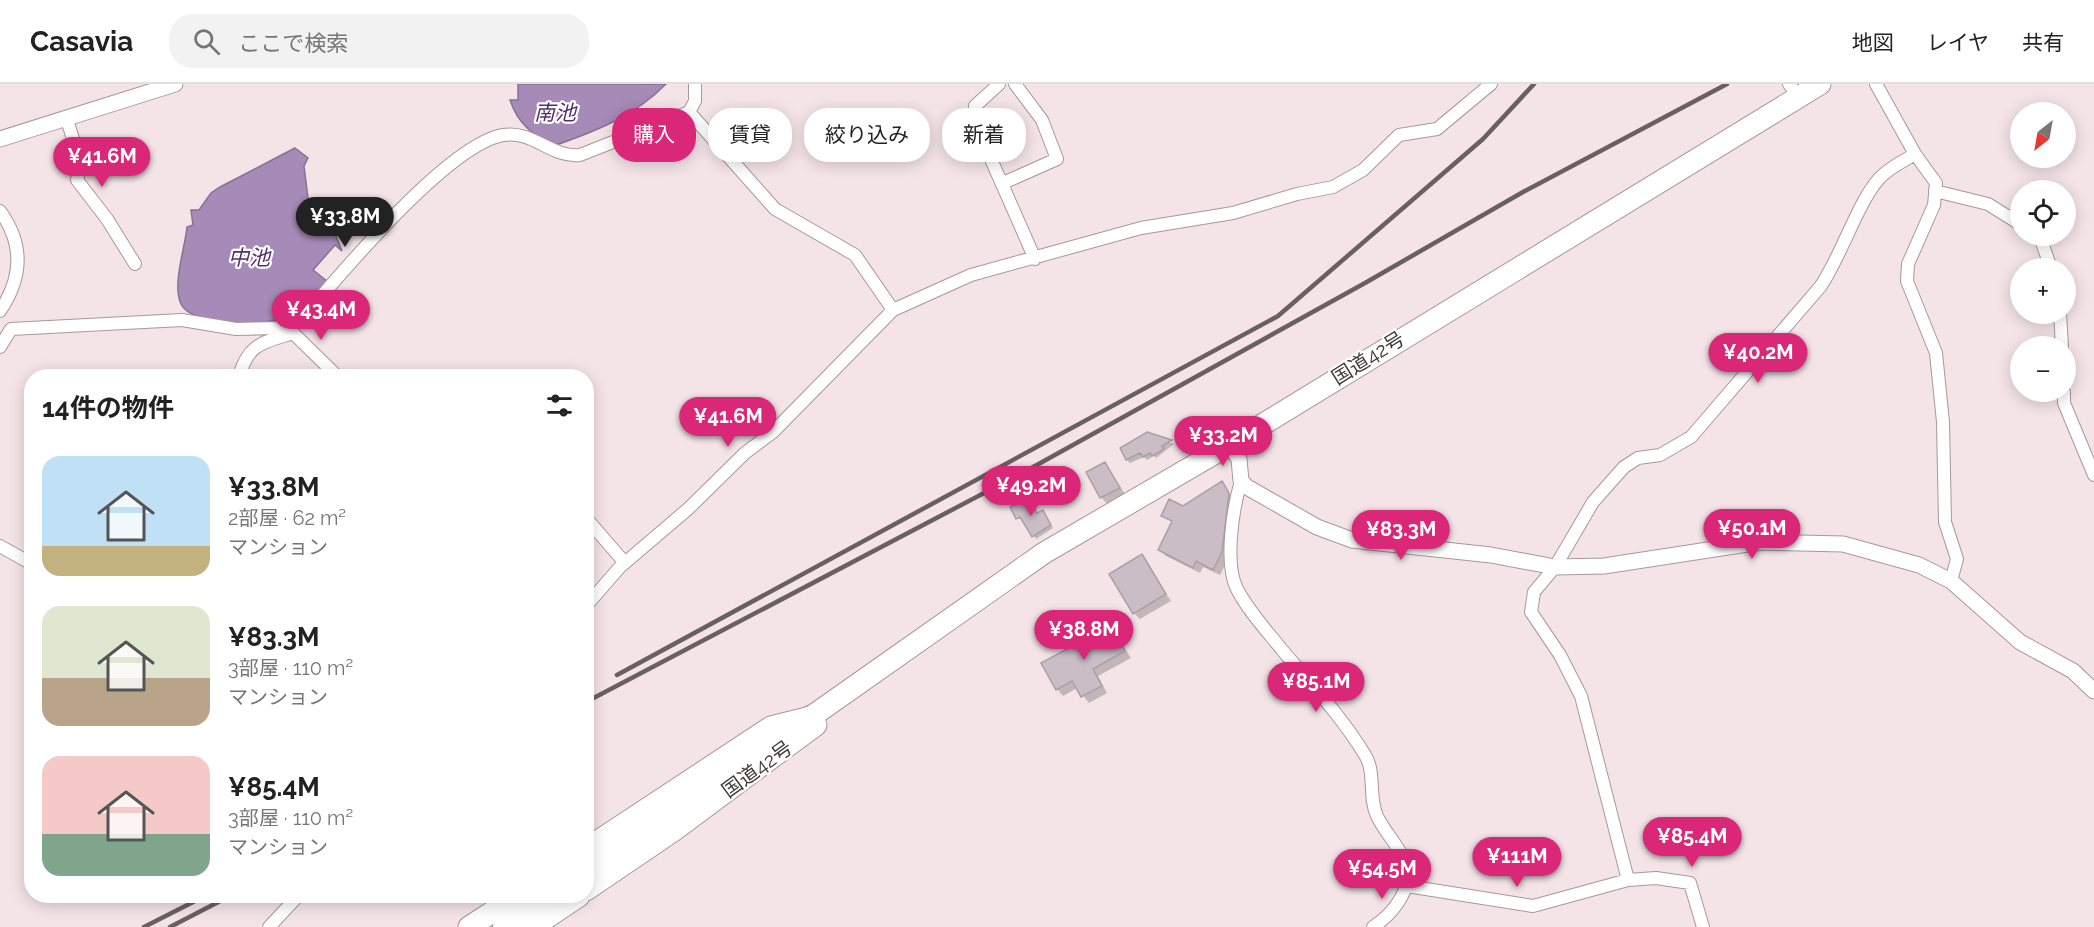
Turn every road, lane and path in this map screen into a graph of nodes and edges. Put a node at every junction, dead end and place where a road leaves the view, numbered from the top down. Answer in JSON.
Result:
{"nodes":[{"id":1,"x":175,"y":84,"type":"edge"},
{"id":2,"x":999,"y":84,"type":"edge"},
{"id":3,"x":1015,"y":84,"type":"edge"},
{"id":4,"x":1491,"y":84,"type":"edge"},
{"id":5,"x":1820,"y":84,"type":"edge"},
{"id":6,"x":1876,"y":84,"type":"edge"},
{"id":7,"x":697,"y":87,"type":"edge"},
{"id":8,"x":1794,"y":91,"type":"edge"},
{"id":9,"x":690,"y":108,"type":"edge"},
{"id":10,"x":66,"y":117,"type":"junction"},
{"id":11,"x":696,"y":120,"type":"edge"},
{"id":12,"x":0,"y":139,"type":"edge"},
{"id":13,"x":612,"y":142,"type":"edge"},
{"id":14,"x":1916,"y":154,"type":"junction"},
{"id":15,"x":1002,"y":183,"type":"junction"},
{"id":16,"x":1935,"y":191,"type":"junction"},
{"id":17,"x":0,"y":211,"type":"edge"},
{"id":18,"x":2010,"y":218,"type":"edge"},
{"id":19,"x":1035,"y":259,"type":"junction"},
{"id":20,"x":135,"y":264,"type":"dead end"},
{"id":21,"x":893,"y":310,"type":"junction"},
{"id":22,"x":0,"y":311,"type":"edge"},
{"id":23,"x":289,"y":329,"type":"junction"},
{"id":24,"x":0,"y":347,"type":"edge"},
{"id":25,"x":241,"y":369,"type":"edge"},
{"id":26,"x":330,"y":369,"type":"edge"},
{"id":27,"x":2064,"y":402,"type":"edge"},
{"id":28,"x":1228,"y":445,"type":"junction"},
{"id":29,"x":2094,"y":475,"type":"edge"},
{"id":30,"x":1241,"y":481,"type":"junction"},
{"id":31,"x":594,"y":527,"type":"edge"},
{"id":32,"x":0,"y":546,"type":"edge"},
{"id":33,"x":24,"y":560,"type":"edge"},
{"id":34,"x":625,"y":563,"type":"junction"},
{"id":35,"x":1556,"y":567,"type":"junction"},
{"id":36,"x":1951,"y":581,"type":"junction"},
{"id":37,"x":594,"y":597,"type":"edge"},
{"id":38,"x":921,"y":638,"type":"junction"},
{"id":39,"x":2094,"y":691,"type":"edge"},
{"id":40,"x":811,"y":717,"type":"junction"},
{"id":41,"x":594,"y":844,"type":"edge"},
{"id":42,"x":594,"y":865,"type":"edge"},
{"id":43,"x":1628,"y":880,"type":"junction"},
{"id":44,"x":594,"y":884,"type":"edge"},
{"id":45,"x":1407,"y":886,"type":"junction"},
{"id":46,"x":291,"y":903,"type":"edge"},
{"id":47,"x":506,"y":903,"type":"edge"},
{"id":48,"x":540,"y":903,"type":"edge"},
{"id":49,"x":569,"y":903,"type":"edge"},
{"id":50,"x":269,"y":927,"type":"edge"},
{"id":51,"x":469,"y":927,"type":"edge"},
{"id":52,"x":504,"y":927,"type":"edge"},
{"id":53,"x":533,"y":927,"type":"edge"},
{"id":54,"x":1373,"y":927,"type":"edge"},
{"id":55,"x":1704,"y":927,"type":"edge"}],
"edges":[{"from":1,"to":10,"type":"street"},
{"from":2,"to":15,"type":"street"},
{"from":3,"to":15,"type":"street"},
{"from":4,"to":19,"type":"street"},
{"from":5,"to":8,"type":"highway","name":"国道42号"},
{"from":6,"to":14,"type":"street"},
{"from":7,"to":9,"type":"street"},
{"from":8,"to":28,"type":"highway","name":"国道42号"},
{"from":10,"to":12,"type":"street"},
{"from":10,"to":20,"type":"street"},
{"from":11,"to":21,"type":"street"},
{"from":13,"to":23,"type":"street"},
{"from":14,"to":16,"type":"street"},
{"from":14,"to":35,"type":"street"},
{"from":15,"to":19,"type":"street"},
{"from":16,"to":18,"type":"street"},
{"from":16,"to":36,"type":"street"},
{"from":17,"to":22,"type":"street"},
{"from":19,"to":21,"type":"street"},
{"from":21,"to":34,"type":"street"},
{"from":23,"to":24,"type":"street"},
{"from":23,"to":25,"type":"street"},
{"from":23,"to":26,"type":"street"},
{"from":27,"to":29,"type":"street"},
{"from":28,"to":30,"type":"street"},
{"from":28,"to":38,"type":"highway","name":"国道42号"},
{"from":30,"to":35,"type":"street"},
{"from":30,"to":45,"type":"street"},
{"from":31,"to":34,"type":"street"},
{"from":32,"to":33,"type":"street"},
{"from":34,"to":37,"type":"street"},
{"from":35,"to":36,"type":"street"},
{"from":35,"to":43,"type":"street"},
{"from":36,"to":39,"type":"street"},
{"from":38,"to":40,"type":"highway","name":"国道42号"},
{"from":38,"to":44,"type":"highway","name":"国道42号"},
{"from":40,"to":41,"type":"highway","name":"国道42号"},
{"from":40,"to":42,"type":"highway"},
{"from":43,"to":45,"type":"street"},
{"from":43,"to":55,"type":"street"},
{"from":45,"to":54,"type":"street"},
{"from":46,"to":50,"type":"street"},
{"from":47,"to":51,"type":"highway"},
{"from":48,"to":52,"type":"highway"},
{"from":49,"to":53,"type":"highway"}]}
